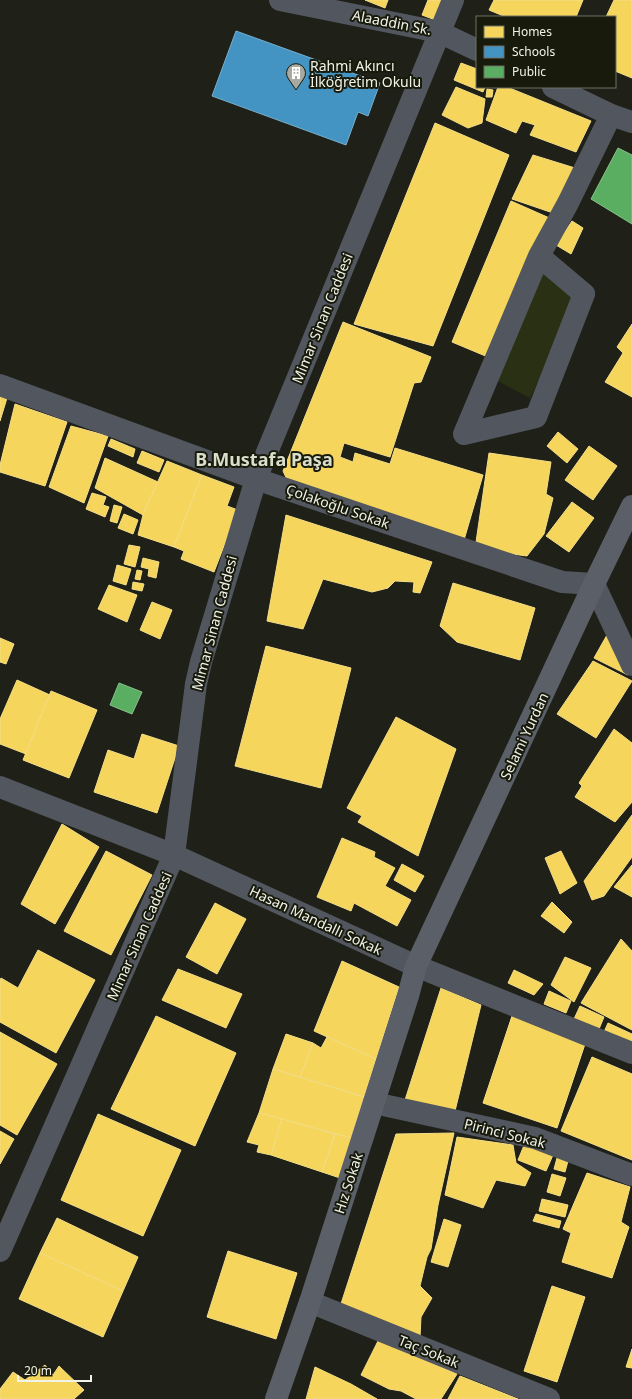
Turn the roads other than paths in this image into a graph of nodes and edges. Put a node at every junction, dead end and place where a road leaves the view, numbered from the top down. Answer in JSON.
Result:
{"nodes":[{"id":1,"x":280,"y":0,"type":"edge"},
{"id":2,"x":453,"y":0,"type":"edge"},
{"id":3,"x":440,"y":32,"type":"junction"},
{"id":4,"x":476,"y":50,"type":"edge"},
{"id":5,"x":555,"y":88,"type":"edge"},
{"id":6,"x":611,"y":115,"type":"junction"},
{"id":7,"x":632,"y":122,"type":"edge"},
{"id":8,"x":540,"y":256,"type":"junction"},
{"id":9,"x":0,"y":385,"type":"edge"},
{"id":10,"x":256,"y":479,"type":"junction"},
{"id":11,"x":632,"y":506,"type":"edge"},
{"id":12,"x":594,"y":584,"type":"junction"},
{"id":13,"x":632,"y":665,"type":"edge"},
{"id":14,"x":0,"y":787,"type":"edge"},
{"id":15,"x":174,"y":855,"type":"junction"},
{"id":16,"x":416,"y":966,"type":"junction"},
{"id":17,"x":632,"y":1053,"type":"edge"},
{"id":18,"x":374,"y":1103,"type":"junction"},
{"id":19,"x":632,"y":1175,"type":"edge"},
{"id":20,"x":0,"y":1251,"type":"edge"},
{"id":21,"x":310,"y":1302,"type":"junction"},
{"id":22,"x":276,"y":1399,"type":"edge"},
{"id":23,"x":549,"y":1399,"type":"edge"}],
"edges":[{"from":1,"to":3,"type":"street","name":"Alaaddin Sk."},
{"from":2,"to":3,"type":"street","name":"Mimar Sinan Caddesi"},
{"from":3,"to":4,"type":"street","name":"Alaaddin Sk."},
{"from":3,"to":10,"type":"street","name":"Mimar Sinan Caddesi"},
{"from":5,"to":6,"type":"street"},
{"from":6,"to":7,"type":"street"},
{"from":6,"to":8,"type":"street"},
{"from":8,"to":8,"type":"street"},
{"from":9,"to":10,"type":"street","name":"Çolakoğlu Sokak"},
{"from":10,"to":12,"type":"street","name":"Çolakoğlu Sokak"},
{"from":10,"to":15,"type":"street","name":"Mimar Sinan Caddesi"},
{"from":11,"to":12,"type":"main road","name":"Selami Yurdan"},
{"from":12,"to":13,"type":"street"},
{"from":12,"to":16,"type":"main road","name":"Selami Yurdan"},
{"from":14,"to":15,"type":"street","name":"Hasan Mandallı Sokak"},
{"from":15,"to":16,"type":"street","name":"Hasan Mandallı Sokak"},
{"from":15,"to":20,"type":"street","name":"Mimar Sinan Caddesi"},
{"from":16,"to":17,"type":"street","name":"Hasan Mandallı Sokak"},
{"from":16,"to":18,"type":"main road","name":"Hız Sokak"},
{"from":18,"to":19,"type":"street","name":"Pirinci Sokak"},
{"from":18,"to":21,"type":"main road","name":"Hız Sokak"},
{"from":21,"to":22,"type":"main road","name":"Hız Sokak"},
{"from":21,"to":23,"type":"street","name":"Taç Sokak"}]}
